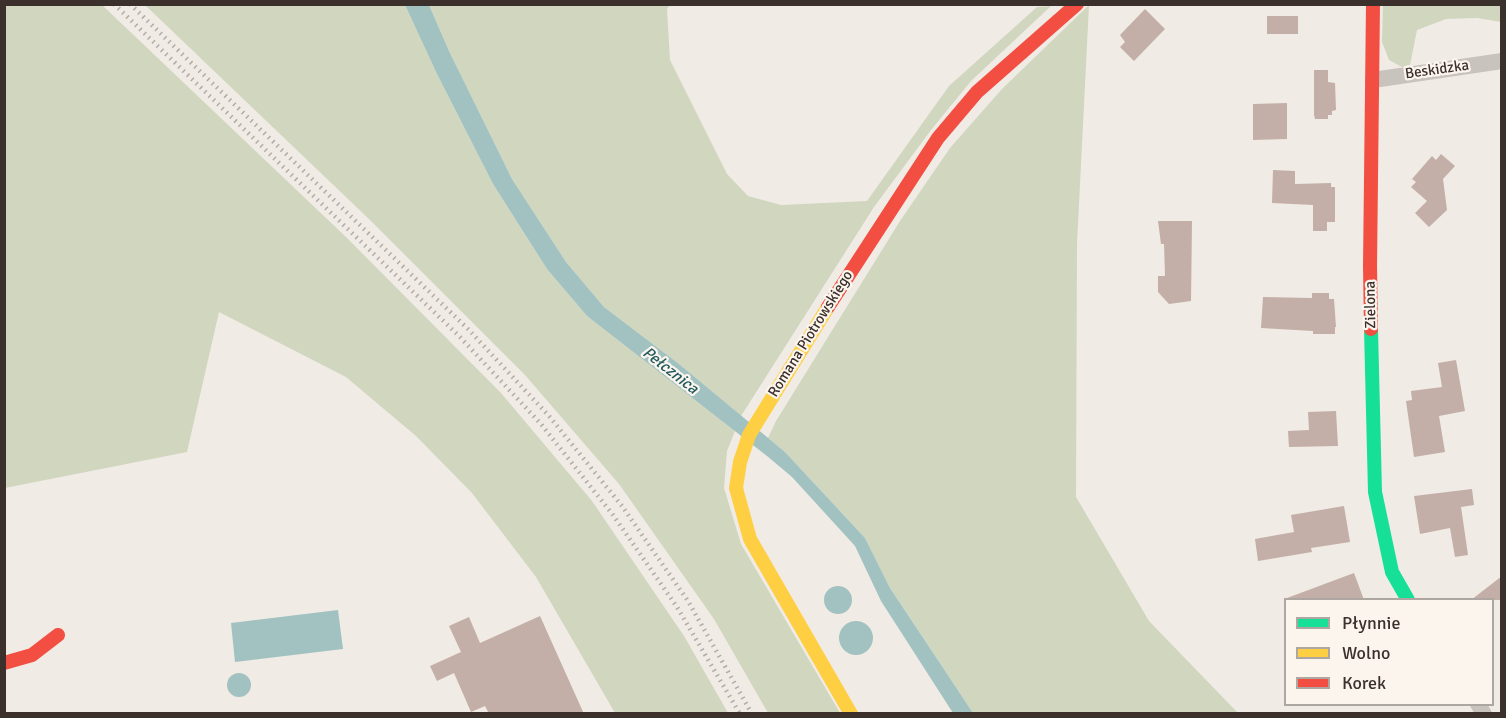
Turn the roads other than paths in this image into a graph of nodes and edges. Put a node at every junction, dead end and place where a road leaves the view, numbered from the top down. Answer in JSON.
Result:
{"nodes":[{"id":1,"x":1077,"y":4,"type":"edge"},
{"id":2,"x":1373,"y":4,"type":"edge"},
{"id":3,"x":1502,"y":61,"type":"edge"},
{"id":4,"x":1373,"y":80,"type":"junction"},
{"id":5,"x":1407,"y":598,"type":"edge"},
{"id":6,"x":58,"y":635,"type":"dead end"},
{"id":7,"x":4,"y":663,"type":"edge"},
{"id":8,"x":851,"y":714,"type":"edge"}],
"edges":[{"from":1,"to":8,"type":"street","name":"Romana Piotrowskiego"},
{"from":2,"to":4,"type":"street","name":"Zielona"},
{"from":3,"to":4,"type":"street","name":"Beskidzka"},
{"from":4,"to":5,"type":"street","name":"Zielona"},
{"from":6,"to":7,"type":"street"}]}
